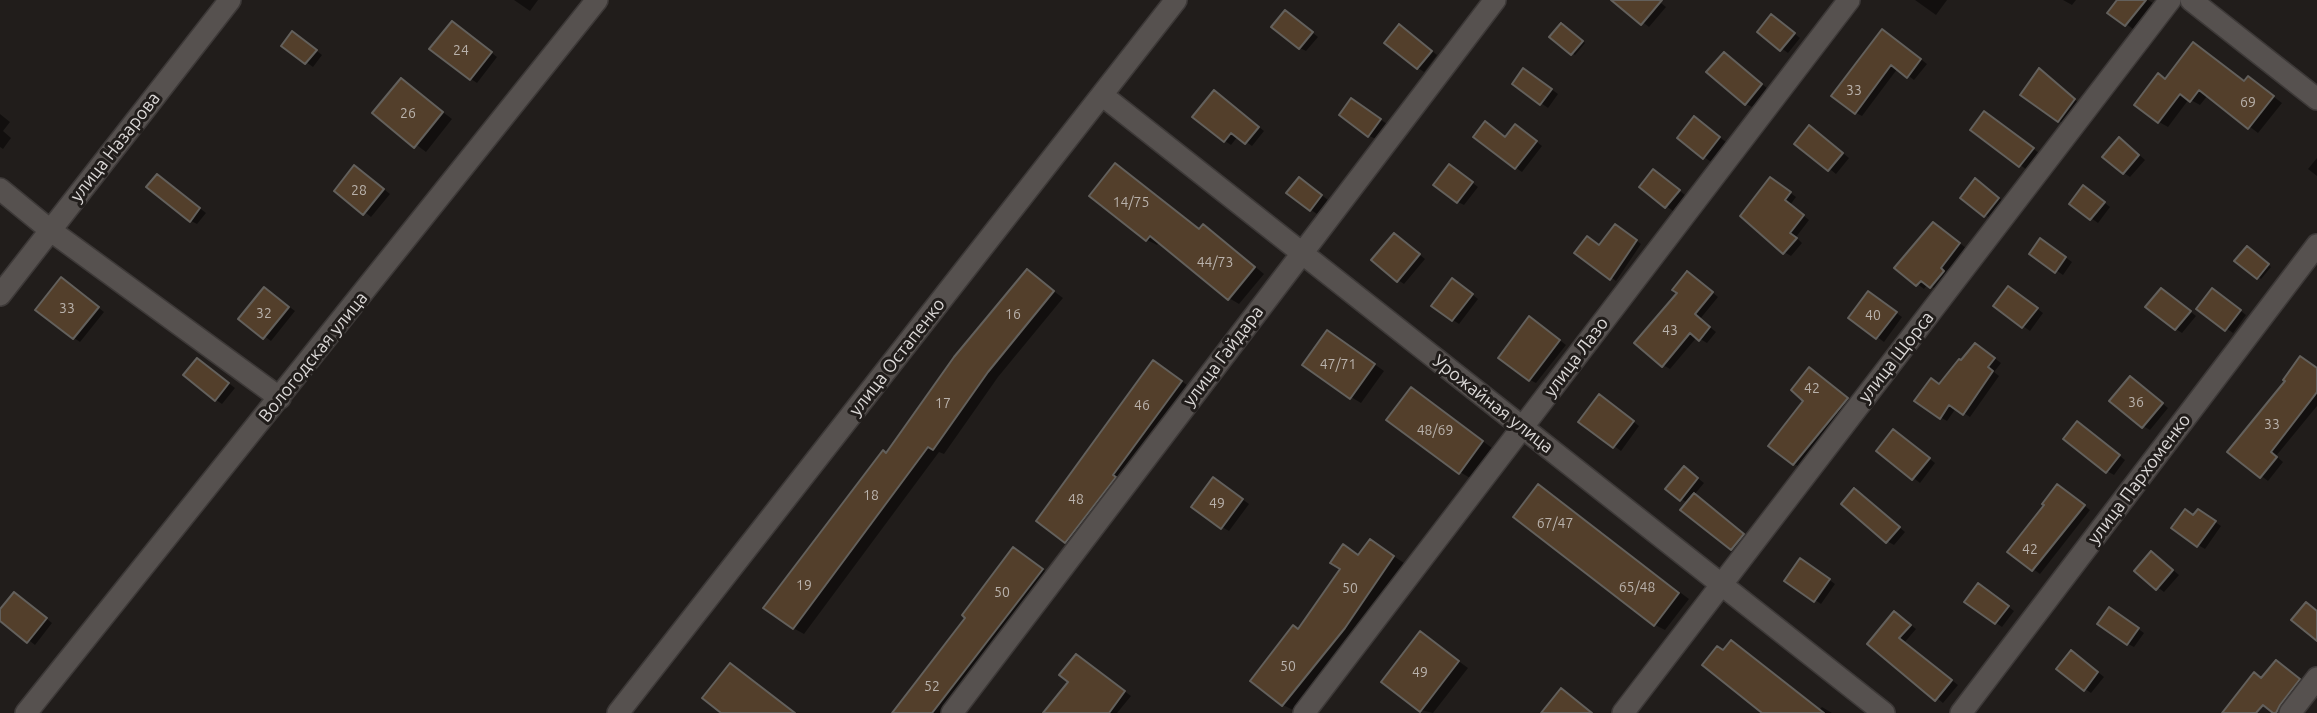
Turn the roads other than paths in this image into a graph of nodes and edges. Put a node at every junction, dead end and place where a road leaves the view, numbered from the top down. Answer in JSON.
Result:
{"nodes":[{"id":1,"x":230,"y":0,"type":"edge"},
{"id":2,"x":597,"y":0,"type":"edge"},
{"id":3,"x":1176,"y":0,"type":"edge"},
{"id":4,"x":1495,"y":0,"type":"edge"},
{"id":5,"x":1849,"y":0,"type":"edge"},
{"id":6,"x":2170,"y":0,"type":"edge"},
{"id":7,"x":2191,"y":0,"type":"edge"},
{"id":8,"x":1101,"y":95,"type":"junction"},
{"id":9,"x":2317,"y":99,"type":"edge"},
{"id":10,"x":0,"y":189,"type":"edge"},
{"id":11,"x":50,"y":230,"type":"junction"},
{"id":12,"x":2317,"y":244,"type":"edge"},
{"id":13,"x":1302,"y":254,"type":"junction"},
{"id":14,"x":0,"y":295,"type":"edge"},
{"id":15,"x":280,"y":398,"type":"junction"},
{"id":16,"x":1522,"y":427,"type":"junction"},
{"id":17,"x":1722,"y":584,"type":"junction"},
{"id":18,"x":2317,"y":678,"type":"edge"},
{"id":19,"x":26,"y":713,"type":"edge"},
{"id":20,"x":618,"y":713,"type":"edge"},
{"id":21,"x":952,"y":713,"type":"edge"},
{"id":22,"x":1304,"y":713,"type":"edge"},
{"id":23,"x":1623,"y":713,"type":"edge"},
{"id":24,"x":1884,"y":713,"type":"edge"},
{"id":25,"x":1961,"y":713,"type":"edge"},
{"id":26,"x":2290,"y":713,"type":"edge"}],
"edges":[{"from":1,"to":11,"type":"street","name":"улица Назарова"},
{"from":2,"to":15,"type":"street","name":"Вологодская улица"},
{"from":3,"to":8,"type":"street","name":"улица Остапенко"},
{"from":4,"to":13,"type":"street","name":"улица Гайдара"},
{"from":5,"to":16,"type":"street","name":"улица Лазо"},
{"from":6,"to":17,"type":"street","name":"улица Щорса"},
{"from":7,"to":9,"type":"street"},
{"from":8,"to":13,"type":"street","name":"Урожайная улица"},
{"from":8,"to":20,"type":"street","name":"улица Остапенко"},
{"from":10,"to":11,"type":"street"},
{"from":11,"to":14,"type":"street","name":"улица Назарова"},
{"from":11,"to":15,"type":"street"},
{"from":12,"to":25,"type":"street","name":"улица Пархоменко"},
{"from":13,"to":16,"type":"street","name":"Урожайная улица"},
{"from":13,"to":21,"type":"street","name":"улица Гайдара"},
{"from":15,"to":19,"type":"street","name":"Вологодская улица"},
{"from":16,"to":17,"type":"street","name":"Урожайная улица"},
{"from":16,"to":22,"type":"street","name":"улица Лазо"},
{"from":17,"to":23,"type":"street","name":"улица Щорса"},
{"from":17,"to":24,"type":"street","name":"Урожайная улица"},
{"from":18,"to":26,"type":"street"}]}
